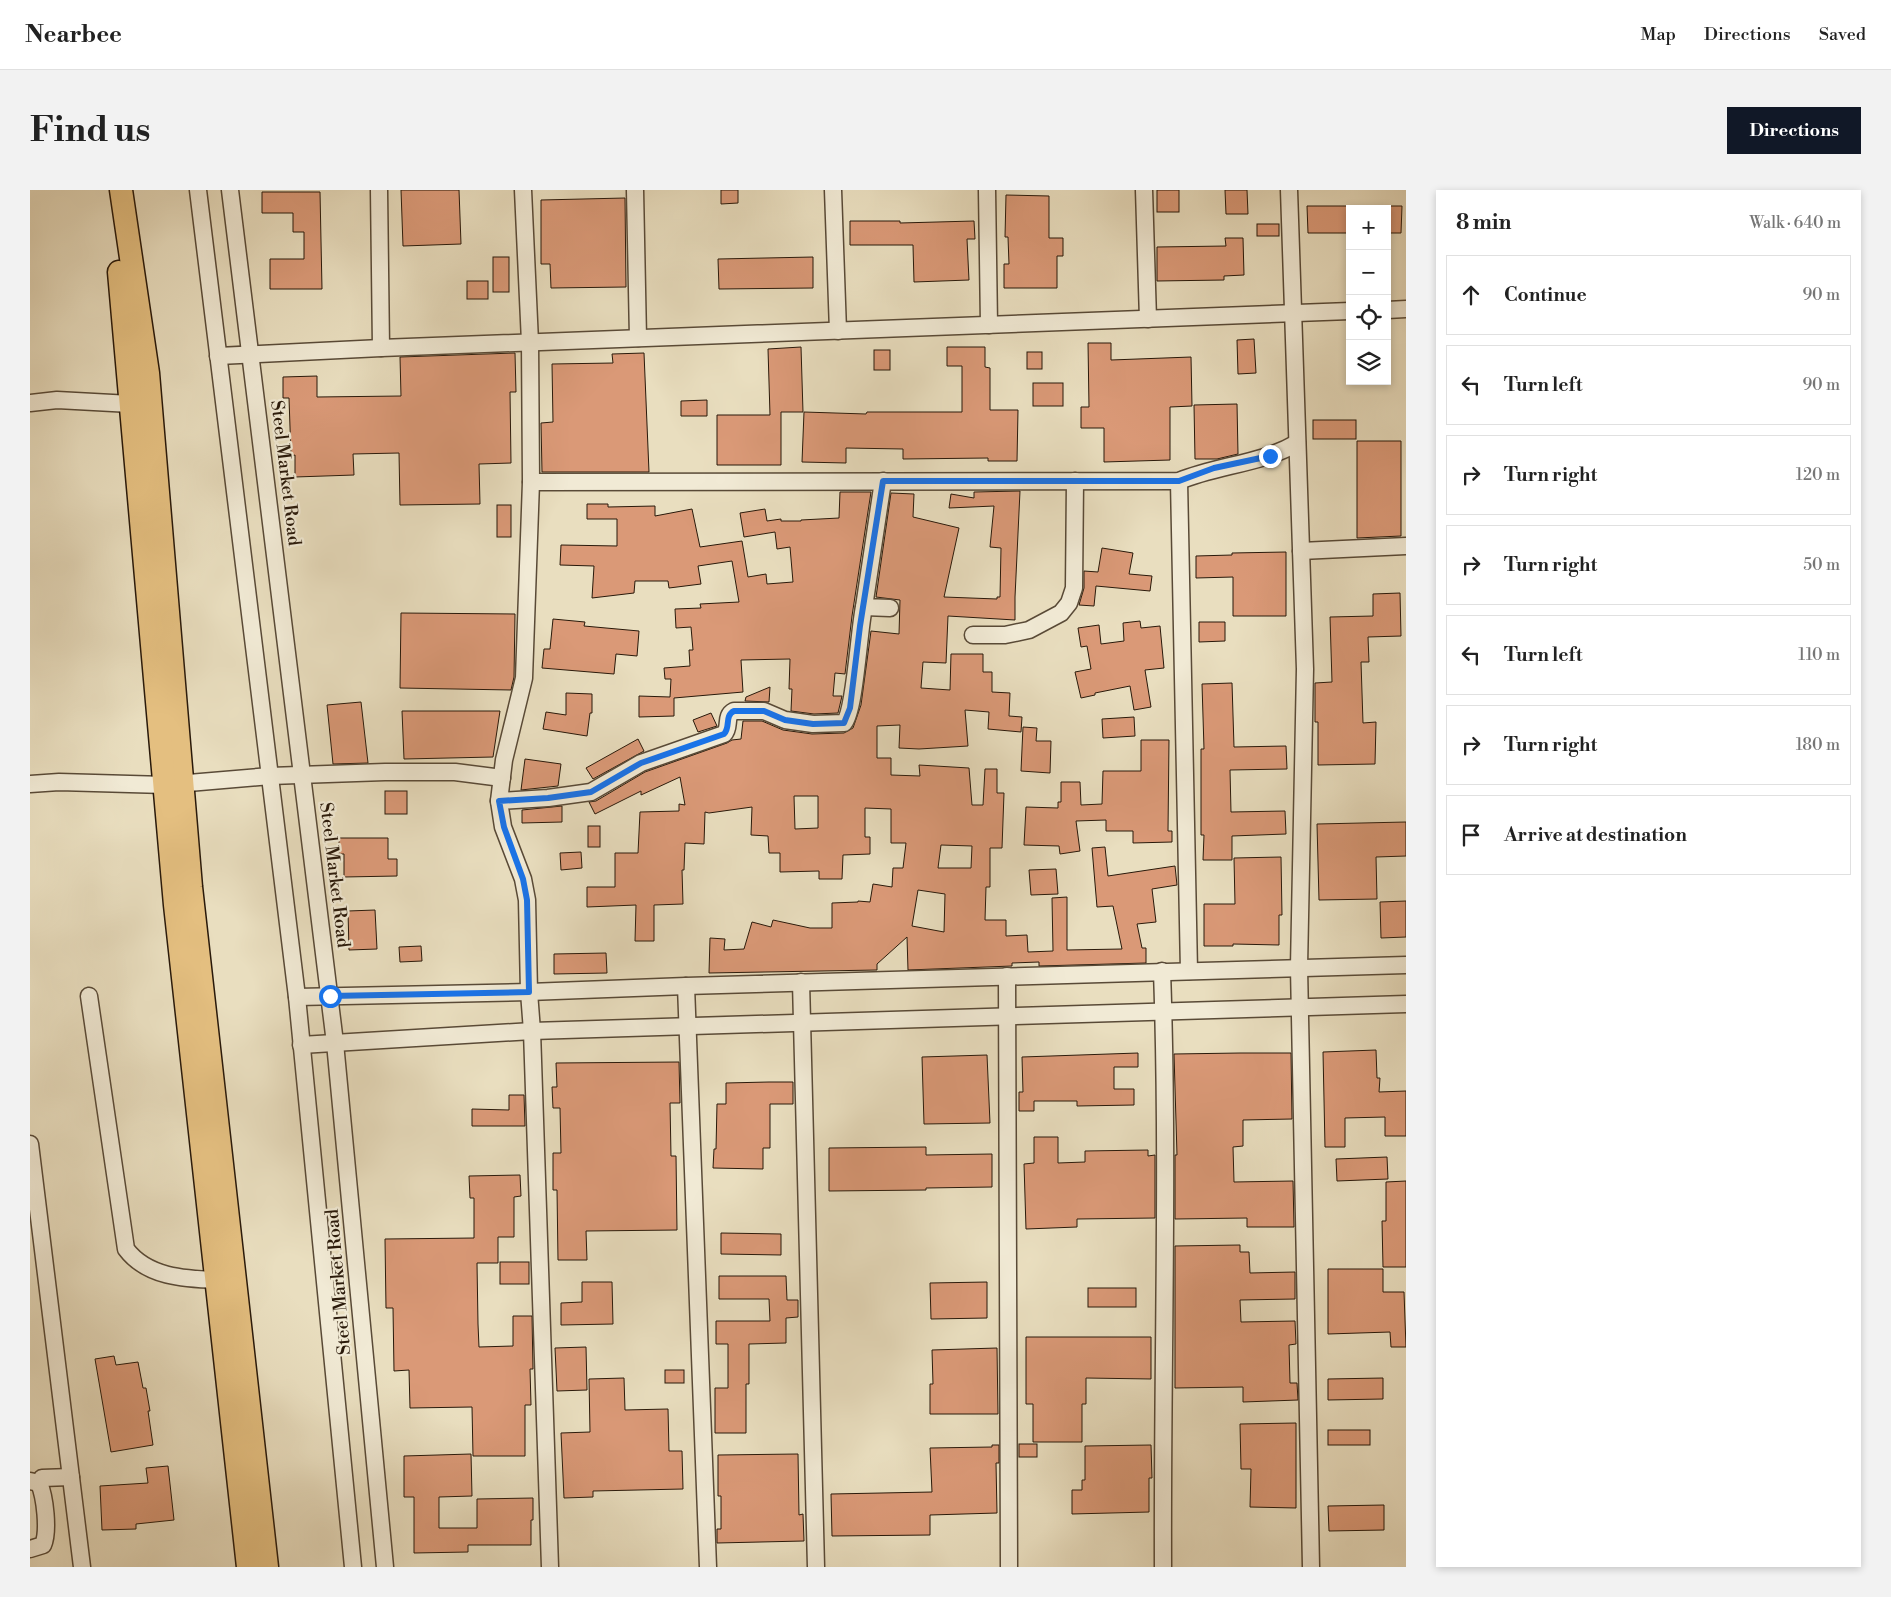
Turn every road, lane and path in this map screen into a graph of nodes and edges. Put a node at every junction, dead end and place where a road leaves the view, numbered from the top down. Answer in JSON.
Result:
{"nodes":[{"id":1,"x":108,"y":190,"type":"edge"},
{"id":2,"x":121,"y":190,"type":"edge"},
{"id":3,"x":198,"y":190,"type":"edge"},
{"id":4,"x":230,"y":190,"type":"edge"},
{"id":5,"x":379,"y":190,"type":"edge"},
{"id":6,"x":524,"y":190,"type":"edge"},
{"id":7,"x":635,"y":190,"type":"edge"},
{"id":8,"x":833,"y":190,"type":"edge"},
{"id":9,"x":987,"y":190,"type":"edge"},
{"id":10,"x":1144,"y":190,"type":"edge"},
{"id":11,"x":1289,"y":190,"type":"edge"},
{"id":12,"x":1406,"y":309,"type":"edge"},
{"id":13,"x":1391,"y":310,"type":"edge"},
{"id":14,"x":1346,"y":311,"type":"edge"},
{"id":15,"x":1293,"y":313,"type":"junction"},
{"id":16,"x":1148,"y":319,"type":"junction"},
{"id":17,"x":989,"y":325,"type":"junction"},
{"id":18,"x":838,"y":331,"type":"junction"},
{"id":19,"x":638,"y":338,"type":"junction"},
{"id":20,"x":530,"y":342,"type":"junction"},
{"id":21,"x":381,"y":348,"type":"junction"},
{"id":22,"x":251,"y":354,"type":"junction"},
{"id":23,"x":218,"y":356,"type":"junction"},
{"id":24,"x":30,"y":403,"type":"edge"},
{"id":25,"x":131,"y":404,"type":"junction"},
{"id":26,"x":1297,"y":443,"type":"junction"},
{"id":27,"x":883,"y":481,"type":"junction"},
{"id":28,"x":1075,"y":481,"type":"junction"},
{"id":29,"x":1179,"y":481,"type":"junction"},
{"id":30,"x":531,"y":482,"type":"junction"},
{"id":31,"x":1406,"y":546,"type":"edge"},
{"id":32,"x":1301,"y":551,"type":"junction"},
{"id":33,"x":864,"y":607,"type":"junction"},
{"id":34,"x":890,"y":608,"type":"dead end"},
{"id":35,"x":973,"y":634,"type":"dead end"},
{"id":36,"x":303,"y":775,"type":"junction"},
{"id":37,"x":270,"y":776,"type":"junction"},
{"id":38,"x":502,"y":778,"type":"junction"},
{"id":39,"x":30,"y":784,"type":"edge"},
{"id":40,"x":173,"y":784,"type":"junction"},
{"id":41,"x":499,"y":801,"type":"junction"},
{"id":42,"x":1406,"y":965,"type":"edge"},
{"id":43,"x":1299,"y":967,"type":"junction"},
{"id":44,"x":1189,"y":971,"type":"junction"},
{"id":45,"x":1162,"y":972,"type":"junction"},
{"id":46,"x":1007,"y":976,"type":"junction"},
{"id":47,"x":802,"y":982,"type":"junction"},
{"id":48,"x":686,"y":986,"type":"junction"},
{"id":49,"x":529,"y":992,"type":"junction"},
{"id":50,"x":89,"y":996,"type":"dead end"},
{"id":51,"x":330,"y":996,"type":"junction"},
{"id":52,"x":296,"y":997,"type":"junction"},
{"id":53,"x":1406,"y":1004,"type":"edge"},
{"id":54,"x":1300,"y":1006,"type":"junction"},
{"id":55,"x":1163,"y":1011,"type":"junction"},
{"id":56,"x":1006,"y":1016,"type":"junction"},
{"id":57,"x":803,"y":1022,"type":"junction"},
{"id":58,"x":689,"y":1026,"type":"junction"},
{"id":59,"x":532,"y":1031,"type":"junction"},
{"id":60,"x":335,"y":1043,"type":"junction"},
{"id":61,"x":301,"y":1045,"type":"junction"},
{"id":62,"x":30,"y":1144,"type":"edge"},
{"id":63,"x":217,"y":1280,"type":"junction"},
{"id":64,"x":71,"y":1477,"type":"junction"},
{"id":65,"x":36,"y":1479,"type":"edge"},
{"id":66,"x":30,"y":1549,"type":"edge"},
{"id":67,"x":82,"y":1567,"type":"edge"},
{"id":68,"x":248,"y":1567,"type":"edge"},
{"id":69,"x":267,"y":1567,"type":"edge"},
{"id":70,"x":352,"y":1567,"type":"edge"},
{"id":71,"x":385,"y":1567,"type":"edge"},
{"id":72,"x":550,"y":1567,"type":"edge"},
{"id":73,"x":708,"y":1567,"type":"edge"},
{"id":74,"x":816,"y":1567,"type":"edge"},
{"id":75,"x":1009,"y":1567,"type":"edge"},
{"id":76,"x":1163,"y":1567,"type":"edge"},
{"id":77,"x":1311,"y":1567,"type":"edge"}],
"edges":[{"from":1,"to":25,"type":"highway"},
{"from":2,"to":40,"type":"highway"},
{"from":3,"to":23,"type":"street","name":"Steel Market Road"},
{"from":4,"to":22,"type":"street","name":"Steel Market Road"},
{"from":5,"to":21,"type":"street"},
{"from":6,"to":20,"type":"street"},
{"from":7,"to":19,"type":"street"},
{"from":8,"to":18,"type":"street"},
{"from":9,"to":17,"type":"street"},
{"from":10,"to":16,"type":"street"},
{"from":11,"to":15,"type":"street"},
{"from":12,"to":13,"type":"street"},
{"from":14,"to":15,"type":"street"},
{"from":15,"to":16,"type":"street"},
{"from":15,"to":26,"type":"street"},
{"from":16,"to":17,"type":"street"},
{"from":17,"to":18,"type":"street"},
{"from":18,"to":19,"type":"street"},
{"from":19,"to":20,"type":"street"},
{"from":20,"to":21,"type":"street"},
{"from":20,"to":30,"type":"street"},
{"from":21,"to":22,"type":"street"},
{"from":22,"to":23,"type":"street"},
{"from":22,"to":36,"type":"street","name":"Steel Market Road"},
{"from":23,"to":37,"type":"street","name":"Steel Market Road"},
{"from":24,"to":25,"type":"street"},
{"from":25,"to":40,"type":"highway"},
{"from":26,"to":29,"type":"street"},
{"from":26,"to":32,"type":"street"},
{"from":27,"to":28,"type":"street"},
{"from":27,"to":30,"type":"street"},
{"from":27,"to":33,"type":"street"},
{"from":28,"to":29,"type":"street"},
{"from":28,"to":35,"type":"street"},
{"from":29,"to":44,"type":"street"},
{"from":30,"to":38,"type":"street"},
{"from":31,"to":32,"type":"street"},
{"from":32,"to":43,"type":"street"},
{"from":33,"to":34,"type":"street"},
{"from":33,"to":41,"type":"street"},
{"from":36,"to":37,"type":"street"},
{"from":36,"to":38,"type":"street"},
{"from":36,"to":51,"type":"street","name":"Steel Market Road"},
{"from":37,"to":40,"type":"street"},
{"from":37,"to":52,"type":"street","name":"Steel Market Road"},
{"from":38,"to":41,"type":"street"},
{"from":39,"to":40,"type":"street"},
{"from":40,"to":63,"type":"highway"},
{"from":40,"to":69,"type":"highway"},
{"from":41,"to":49,"type":"street"},
{"from":42,"to":43,"type":"street"},
{"from":43,"to":44,"type":"street"},
{"from":43,"to":54,"type":"street"},
{"from":44,"to":45,"type":"street"},
{"from":45,"to":46,"type":"street"},
{"from":45,"to":55,"type":"street"},
{"from":46,"to":47,"type":"street"},
{"from":46,"to":56,"type":"street"},
{"from":47,"to":48,"type":"street"},
{"from":47,"to":57,"type":"street"},
{"from":48,"to":49,"type":"street"},
{"from":48,"to":58,"type":"street"},
{"from":49,"to":51,"type":"street"},
{"from":49,"to":59,"type":"street"},
{"from":50,"to":63,"type":"street"},
{"from":51,"to":52,"type":"street"},
{"from":51,"to":60,"type":"street","name":"Steel Market Road"},
{"from":52,"to":61,"type":"street","name":"Steel Market Road"},
{"from":53,"to":54,"type":"street"},
{"from":54,"to":55,"type":"street"},
{"from":54,"to":77,"type":"street"},
{"from":55,"to":56,"type":"street"},
{"from":55,"to":76,"type":"street"},
{"from":56,"to":57,"type":"street"},
{"from":56,"to":75,"type":"street"},
{"from":57,"to":58,"type":"street"},
{"from":57,"to":74,"type":"street"},
{"from":58,"to":59,"type":"street"},
{"from":58,"to":73,"type":"street"},
{"from":59,"to":60,"type":"street"},
{"from":59,"to":72,"type":"street"},
{"from":60,"to":61,"type":"street"},
{"from":60,"to":71,"type":"street","name":"Steel Market Road"},
{"from":61,"to":70,"type":"street","name":"Steel Market Road"},
{"from":62,"to":64,"type":"street"},
{"from":63,"to":68,"type":"highway"},
{"from":64,"to":65,"type":"street"},
{"from":64,"to":67,"type":"street"},
{"from":65,"to":66,"type":"street"}]}
